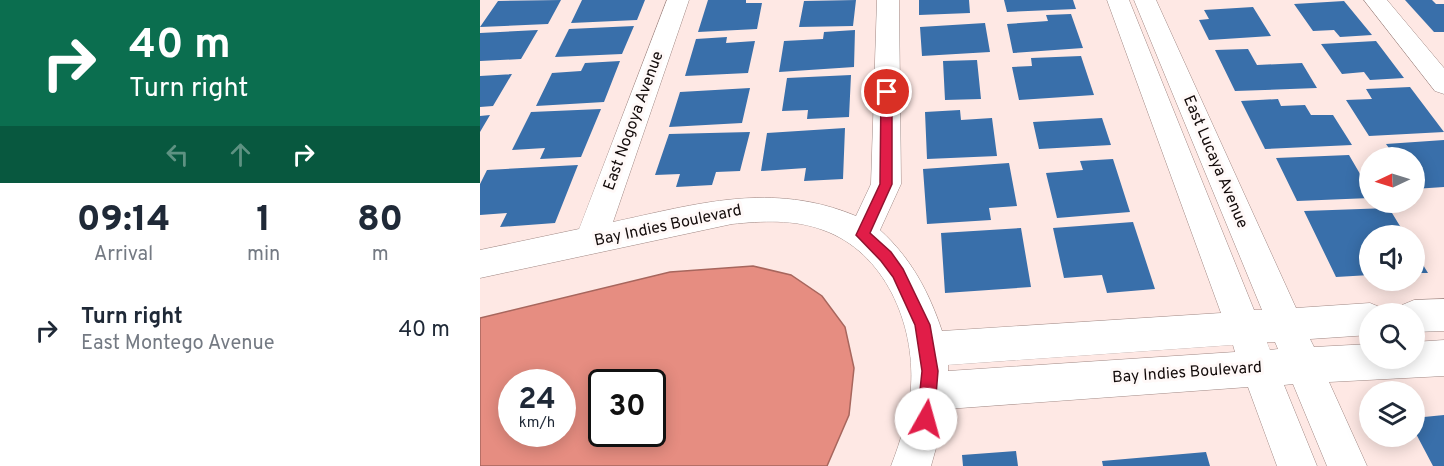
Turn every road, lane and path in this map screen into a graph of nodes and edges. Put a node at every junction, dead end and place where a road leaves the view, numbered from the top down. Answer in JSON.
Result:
{"nodes":[{"id":1,"x":678,"y":0,"type":"edge"},
{"id":2,"x":888,"y":0,"type":"edge"},
{"id":3,"x":1118,"y":0,"type":"edge"},
{"id":4,"x":1145,"y":0,"type":"edge"},
{"id":5,"x":1375,"y":0,"type":"edge"},
{"id":6,"x":1444,"y":85,"type":"edge"},
{"id":7,"x":1198,"y":123,"type":"junction"},
{"id":8,"x":1166,"y":124,"type":"junction"},
{"id":9,"x":862,"y":235,"type":"junction"},
{"id":10,"x":590,"y":242,"type":"junction"},
{"id":11,"x":480,"y":264,"type":"edge"},
{"id":12,"x":1444,"y":315,"type":"edge"},
{"id":13,"x":1425,"y":316,"type":"edge"},
{"id":14,"x":1359,"y":320,"type":"edge"},
{"id":15,"x":1285,"y":324,"type":"junction"},
{"id":16,"x":1245,"y":327,"type":"junction"},
{"id":17,"x":928,"y":348,"type":"junction"},
{"id":18,"x":1444,"y":358,"type":"edge"},
{"id":19,"x":1303,"y":365,"type":"junction"},
{"id":20,"x":1260,"y":368,"type":"junction"},
{"id":21,"x":930,"y":391,"type":"junction"},
{"id":22,"x":911,"y":466,"type":"edge"},
{"id":23,"x":1297,"y":466,"type":"edge"},
{"id":24,"x":1347,"y":466,"type":"edge"}],
"edges":[{"from":1,"to":10,"type":"street","name":"East Nogoya Avenue"},
{"from":2,"to":9,"type":"street"},
{"from":3,"to":8,"type":"street"},
{"from":4,"to":7,"type":"street","name":"East Lucaya Avenue"},
{"from":5,"to":6,"type":"street"},
{"from":7,"to":8,"type":"street"},
{"from":7,"to":15,"type":"street","name":"East Lucaya Avenue"},
{"from":8,"to":16,"type":"street"},
{"from":9,"to":10,"type":"street","name":"Bay Indies Boulevard"},
{"from":9,"to":17,"type":"street","name":"Bay Indies Boulevard"},
{"from":10,"to":11,"type":"street","name":"Bay Indies Boulevard"},
{"from":12,"to":13,"type":"street"},
{"from":14,"to":15,"type":"street"},
{"from":15,"to":16,"type":"street"},
{"from":15,"to":19,"type":"street","name":"East Lucaya Avenue"},
{"from":16,"to":17,"type":"street"},
{"from":16,"to":20,"type":"street"},
{"from":17,"to":21,"type":"street","name":"Bay Indies Boulevard"},
{"from":18,"to":19,"type":"street","name":"Bay Indies Boulevard"},
{"from":19,"to":20,"type":"street","name":"Bay Indies Boulevard"},
{"from":19,"to":24,"type":"street","name":"East Lucaya Avenue"},
{"from":20,"to":21,"type":"street","name":"Bay Indies Boulevard"},
{"from":20,"to":23,"type":"street"},
{"from":21,"to":22,"type":"street","name":"Bay Indies Boulevard"}]}
